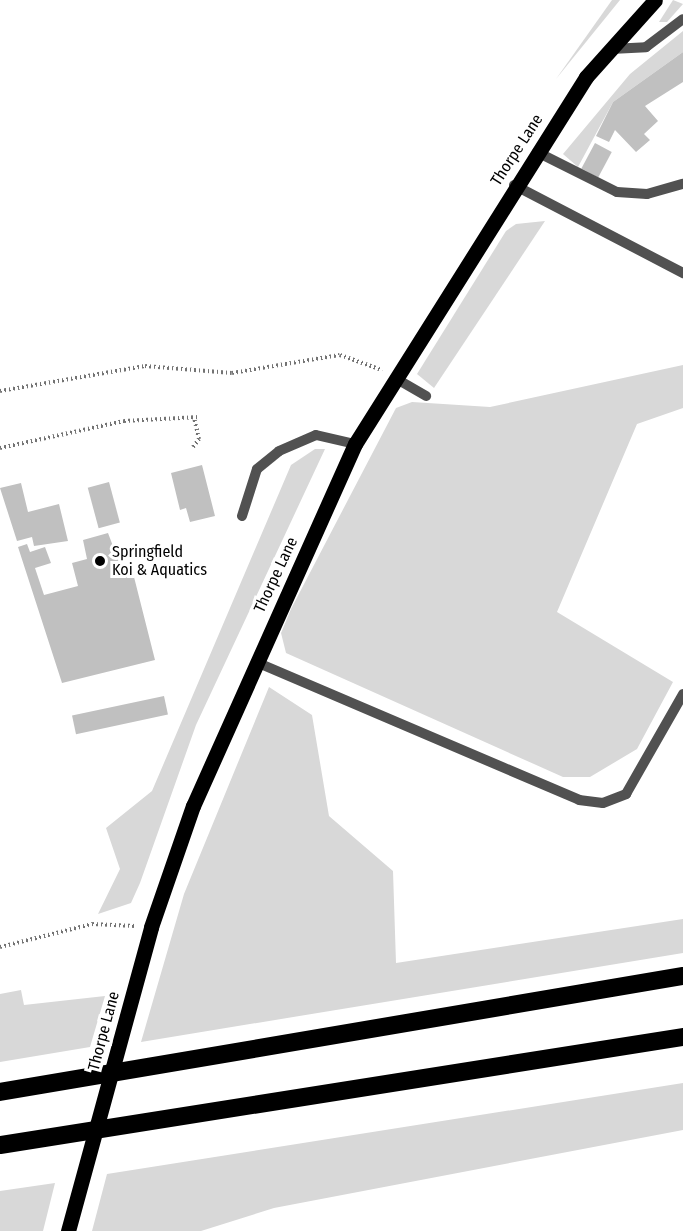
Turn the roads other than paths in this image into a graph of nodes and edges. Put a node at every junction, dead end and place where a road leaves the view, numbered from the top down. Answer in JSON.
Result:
{"nodes":[{"id":1,"x":655,"y":0,"type":"edge"},
{"id":2,"x":683,"y":19,"type":"edge"},
{"id":3,"x":611,"y":50,"type":"junction"},
{"id":4,"x":537,"y":152,"type":"junction"},
{"id":5,"x":683,"y":184,"type":"edge"},
{"id":6,"x":514,"y":185,"type":"junction"},
{"id":7,"x":683,"y":273,"type":"edge"},
{"id":8,"x":395,"y":378,"type":"junction"},
{"id":9,"x":426,"y":396,"type":"dead end"},
{"id":10,"x":356,"y":444,"type":"junction"},
{"id":11,"x":242,"y":516,"type":"dead end"},
{"id":12,"x":256,"y":662,"type":"junction"},
{"id":13,"x":683,"y":694,"type":"edge"},
{"id":14,"x":683,"y":976,"type":"edge"},
{"id":15,"x":683,"y":1037,"type":"edge"},
{"id":16,"x":0,"y":1092,"type":"edge"},
{"id":17,"x":0,"y":1145,"type":"edge"},
{"id":18,"x":68,"y":1231,"type":"edge"}],
"edges":[{"from":1,"to":3,"type":"main road","name":"Thorpe Lane"},
{"from":2,"to":3,"type":"lane"},
{"from":3,"to":4,"type":"main road","name":"Thorpe Lane"},
{"from":4,"to":5,"type":"lane"},
{"from":4,"to":6,"type":"main road","name":"Thorpe Lane"},
{"from":6,"to":7,"type":"lane"},
{"from":6,"to":8,"type":"main road","name":"Thorpe Lane"},
{"from":8,"to":9,"type":"lane"},
{"from":8,"to":10,"type":"main road","name":"Thorpe Lane"},
{"from":10,"to":11,"type":"lane"},
{"from":10,"to":12,"type":"main road","name":"Thorpe Lane"},
{"from":12,"to":13,"type":"lane"},
{"from":12,"to":18,"type":"main road","name":"Thorpe Lane"},
{"from":14,"to":16,"type":"highway"},
{"from":15,"to":17,"type":"highway"}]}
